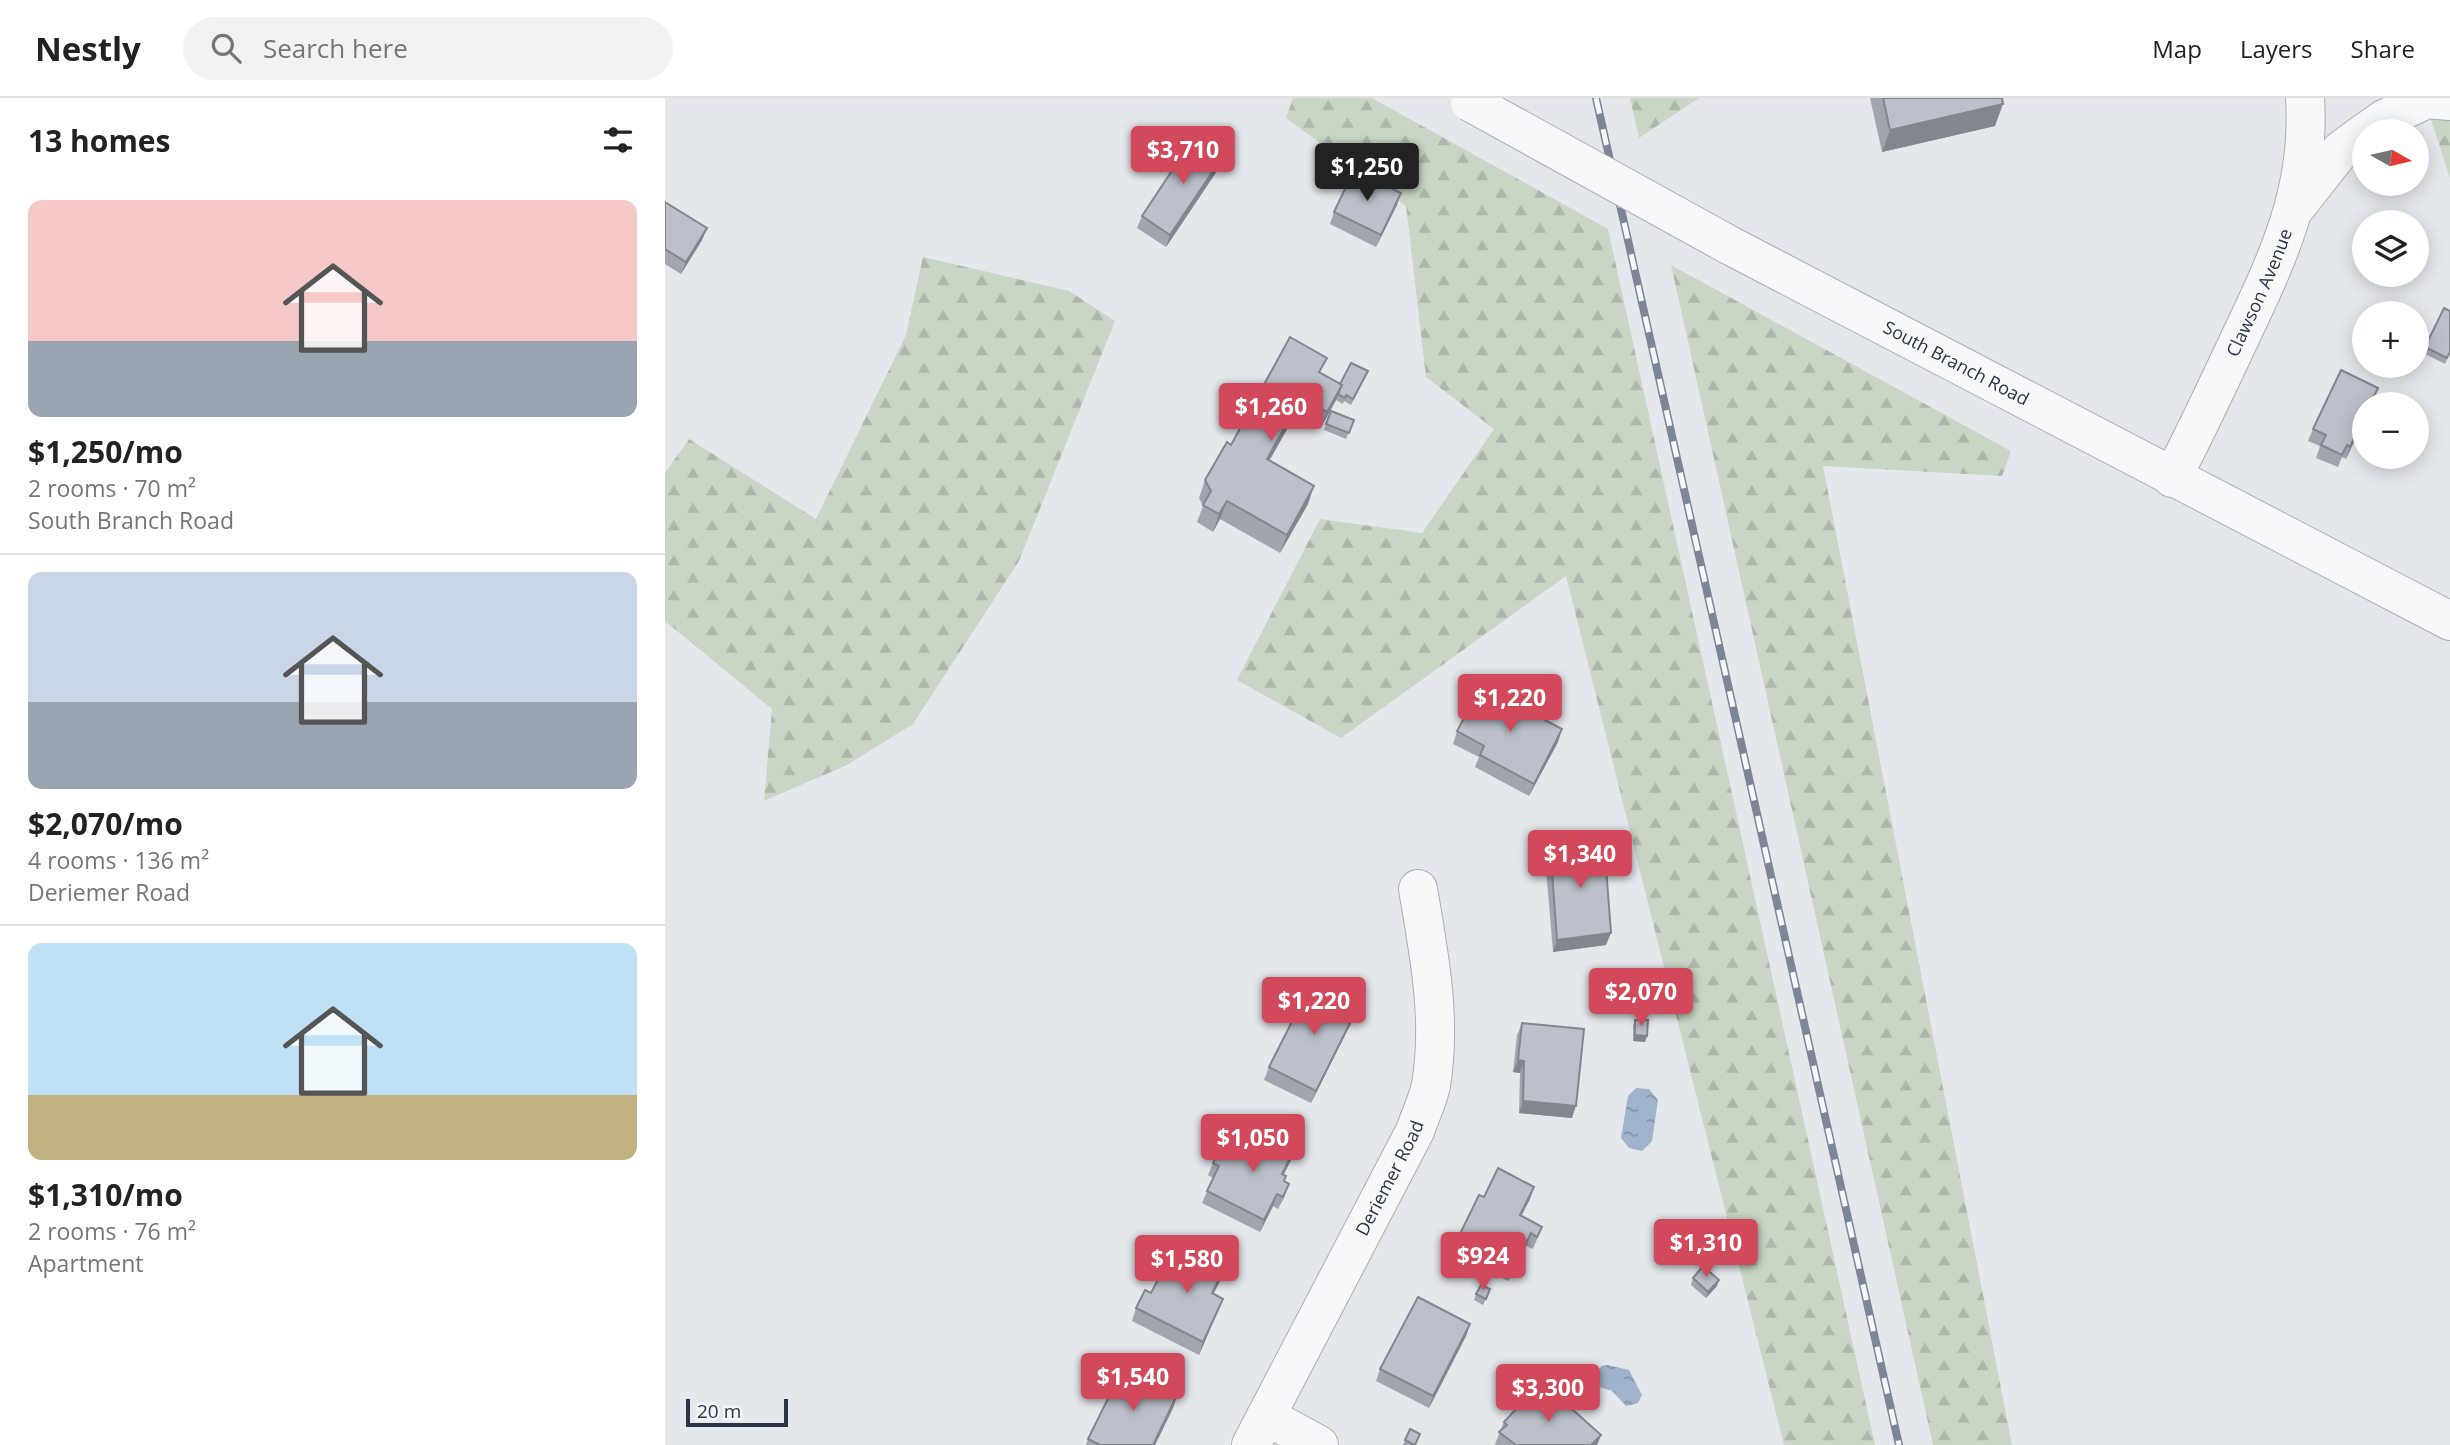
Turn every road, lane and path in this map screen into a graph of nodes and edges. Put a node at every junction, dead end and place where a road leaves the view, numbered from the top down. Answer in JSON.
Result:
{"nodes":[{"id":1,"x":2305,"y":98,"type":"edge"},
{"id":2,"x":2433,"y":99,"type":"edge"},
{"id":3,"x":1466,"y":100,"type":"edge"},
{"id":4,"x":2384,"y":119,"type":"edge"},
{"id":5,"x":2352,"y":142,"type":"edge"},
{"id":6,"x":2295,"y":208,"type":"junction"},
{"id":7,"x":2172,"y":478,"type":"junction"},
{"id":8,"x":2450,"y":621,"type":"edge"},
{"id":9,"x":1418,"y":889,"type":"dead end"},
{"id":10,"x":1259,"y":1431,"type":"edge"},
{"id":11,"x":1319,"y":1445,"type":"edge"}],
"edges":[{"from":1,"to":6,"type":"street","name":"Clawson Avenue"},
{"from":2,"to":4,"type":"street"},
{"from":3,"to":7,"type":"street","name":"South Branch Road","bridge":true},
{"from":5,"to":6,"type":"street"},
{"from":6,"to":7,"type":"street","name":"Clawson Avenue"},
{"from":7,"to":8,"type":"street","name":"South Branch Road"},
{"from":9,"to":10,"type":"street","name":"Deriemer Road"},
{"from":10,"to":11,"type":"street"}]}
